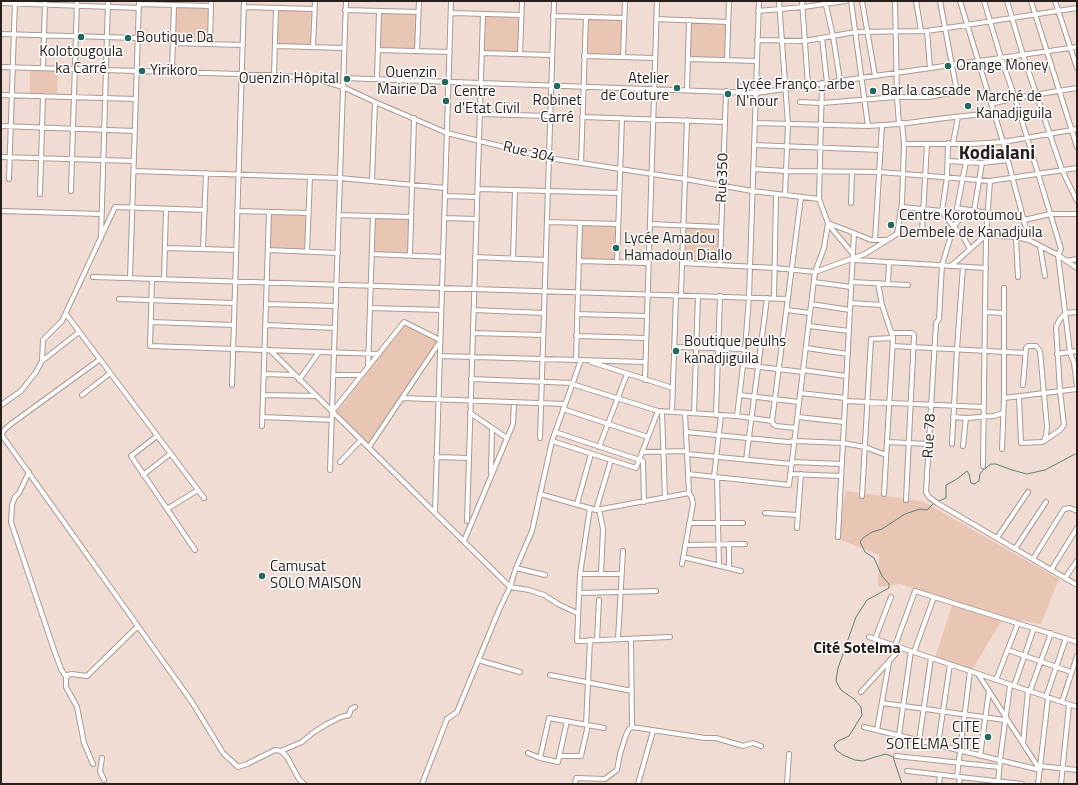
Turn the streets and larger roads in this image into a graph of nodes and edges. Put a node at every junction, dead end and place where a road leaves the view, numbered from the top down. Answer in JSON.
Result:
{"nodes":[{"id":1,"x":108,"y":1,"type":"edge"},
{"id":2,"x":211,"y":1,"type":"edge"},
{"id":3,"x":244,"y":1,"type":"edge"},
{"id":4,"x":315,"y":1,"type":"edge"},
{"id":5,"x":346,"y":1,"type":"edge"},
{"id":6,"x":419,"y":1,"type":"edge"},
{"id":7,"x":451,"y":1,"type":"edge"},
{"id":8,"x":522,"y":1,"type":"edge"},
{"id":9,"x":554,"y":1,"type":"edge"},
{"id":10,"x":625,"y":1,"type":"edge"},
{"id":11,"x":657,"y":1,"type":"edge"},
{"id":12,"x":729,"y":1,"type":"edge"},
{"id":13,"x":759,"y":1,"type":"edge"},
{"id":14,"x":779,"y":1,"type":"edge"},
{"id":15,"x":802,"y":1,"type":"edge"},
{"id":16,"x":846,"y":1,"type":"edge"},
{"id":17,"x":851,"y":1,"type":"edge"},
{"id":18,"x":862,"y":1,"type":"edge"},
{"id":19,"x":896,"y":1,"type":"edge"},
{"id":20,"x":916,"y":1,"type":"edge"},
{"id":21,"x":940,"y":1,"type":"edge"},
{"id":22,"x":960,"y":1,"type":"edge"},
{"id":23,"x":984,"y":1,"type":"edge"},
{"id":24,"x":1007,"y":1,"type":"edge"},
{"id":25,"x":1031,"y":1,"type":"edge"},
{"id":26,"x":1056,"y":1,"type":"edge"},
{"id":27,"x":15,"y":2,"type":"edge"},
{"id":28,"x":825,"y":2,"type":"edge"},
{"id":29,"x":1,"y":3,"type":"edge"},
{"id":30,"x":45,"y":3,"type":"edge"},
{"id":31,"x":77,"y":3,"type":"edge"},
{"id":32,"x":139,"y":4,"type":"edge"},
{"id":33,"x":174,"y":5,"type":"junction"},
{"id":34,"x":211,"y":6,"type":"junction"},
{"id":35,"x":108,"y":7,"type":"junction"},
{"id":36,"x":244,"y":7,"type":"junction"},
{"id":37,"x":276,"y":8,"type":"junction"},
{"id":38,"x":803,"y":8,"type":"junction"},
{"id":39,"x":1077,"y":8,"type":"edge"},
{"id":40,"x":315,"y":9,"type":"junction"},
{"id":41,"x":780,"y":9,"type":"junction"},
{"id":42,"x":345,"y":10,"type":"junction"},
{"id":43,"x":379,"y":11,"type":"junction"},
{"id":44,"x":1058,"y":11,"type":"junction"},
{"id":45,"x":418,"y":12,"type":"junction"},
{"id":46,"x":758,"y":12,"type":"junction"},
{"id":47,"x":451,"y":13,"type":"junction"},
{"id":48,"x":483,"y":14,"type":"junction"},
{"id":49,"x":521,"y":15,"type":"junction"},
{"id":50,"x":1035,"y":15,"type":"junction"},
{"id":51,"x":553,"y":16,"type":"junction"},
{"id":52,"x":586,"y":17,"type":"junction"},
{"id":53,"x":624,"y":18,"type":"junction"},
{"id":54,"x":1012,"y":18,"type":"junction"},
{"id":55,"x":656,"y":19,"type":"junction"},
{"id":56,"x":689,"y":20,"type":"junction"},
{"id":57,"x":728,"y":22,"type":"junction"},
{"id":58,"x":991,"y":22,"type":"junction"},
{"id":59,"x":967,"y":25,"type":"junction"},
{"id":60,"x":945,"y":28,"type":"junction"},
{"id":61,"x":921,"y":31,"type":"junction"},
{"id":62,"x":926,"y":31,"type":"junction"},
{"id":63,"x":855,"y":32,"type":"junction"},
{"id":64,"x":867,"y":32,"type":"junction"},
{"id":65,"x":896,"y":32,"type":"junction"},
{"id":66,"x":1,"y":34,"type":"edge"},
{"id":67,"x":14,"y":34,"type":"junction"},
{"id":68,"x":44,"y":35,"type":"junction"},
{"id":69,"x":76,"y":36,"type":"junction"},
{"id":70,"x":833,"y":36,"type":"junction"},
{"id":71,"x":107,"y":37,"type":"junction"},
{"id":72,"x":138,"y":38,"type":"junction"},
{"id":73,"x":822,"y":38,"type":"junction"},
{"id":74,"x":757,"y":40,"type":"junction"},
{"id":75,"x":782,"y":40,"type":"junction"},
{"id":76,"x":805,"y":41,"type":"junction"},
{"id":77,"x":173,"y":43,"type":"junction"},
{"id":78,"x":210,"y":44,"type":"junction"},
{"id":79,"x":243,"y":45,"type":"junction"},
{"id":80,"x":275,"y":46,"type":"junction"},
{"id":81,"x":314,"y":47,"type":"junction"},
{"id":82,"x":1077,"y":47,"type":"edge"},
{"id":83,"x":344,"y":48,"type":"junction"},
{"id":84,"x":1070,"y":48,"type":"junction"},
{"id":85,"x":378,"y":50,"type":"junction"},
{"id":86,"x":417,"y":51,"type":"junction"},
{"id":87,"x":1047,"y":51,"type":"junction"},
{"id":88,"x":450,"y":52,"type":"junction"},
{"id":89,"x":482,"y":53,"type":"junction"},
{"id":90,"x":520,"y":54,"type":"junction"},
{"id":91,"x":552,"y":55,"type":"junction"},
{"id":92,"x":1023,"y":55,"type":"junction"},
{"id":93,"x":584,"y":56,"type":"junction"},
{"id":94,"x":623,"y":57,"type":"junction"},
{"id":95,"x":655,"y":58,"type":"junction"},
{"id":96,"x":1001,"y":58,"type":"junction"},
{"id":97,"x":688,"y":59,"type":"junction"},
{"id":98,"x":727,"y":60,"type":"junction"},
{"id":99,"x":757,"y":61,"type":"junction"},
{"id":100,"x":978,"y":61,"type":"junction"},
{"id":101,"x":952,"y":65,"type":"junction"},
{"id":102,"x":1,"y":67,"type":"edge"},
{"id":103,"x":12,"y":67,"type":"junction"},
{"id":104,"x":43,"y":68,"type":"junction"},
{"id":105,"x":930,"y":68,"type":"junction"},
{"id":106,"x":1077,"y":68,"type":"edge"},
{"id":107,"x":75,"y":69,"type":"junction"},
{"id":108,"x":106,"y":70,"type":"junction"},
{"id":109,"x":137,"y":71,"type":"junction"},
{"id":110,"x":172,"y":72,"type":"junction"},
{"id":111,"x":897,"y":73,"type":"junction"},
{"id":112,"x":242,"y":74,"type":"junction"},
{"id":113,"x":274,"y":75,"type":"junction"},
{"id":114,"x":875,"y":76,"type":"junction"},
{"id":115,"x":343,"y":78,"type":"junction"},
{"id":116,"x":861,"y":78,"type":"junction"},
{"id":117,"x":377,"y":80,"type":"junction"},
{"id":118,"x":840,"y":81,"type":"junction"},
{"id":119,"x":449,"y":82,"type":"junction"},
{"id":120,"x":481,"y":83,"type":"junction"},
{"id":121,"x":822,"y":83,"type":"junction"},
{"id":122,"x":827,"y":83,"type":"junction"},
{"id":123,"x":551,"y":85,"type":"junction"},
{"id":124,"x":808,"y":85,"type":"junction"},
{"id":125,"x":583,"y":86,"type":"junction"},
{"id":126,"x":343,"y":87,"type":"junction"},
{"id":127,"x":1077,"y":88,"type":"edge"},
{"id":128,"x":654,"y":89,"type":"junction"},
{"id":129,"x":785,"y":89,"type":"junction"},
{"id":130,"x":687,"y":90,"type":"junction"},
{"id":131,"x":726,"y":91,"type":"junction"},
{"id":132,"x":1059,"y":91,"type":"junction"},
{"id":133,"x":756,"y":93,"type":"junction"},
{"id":134,"x":1036,"y":94,"type":"junction"},
{"id":135,"x":1,"y":95,"type":"edge"},
{"id":136,"x":12,"y":96,"type":"junction"},
{"id":137,"x":43,"y":96,"type":"junction"},
{"id":138,"x":897,"y":97,"type":"junction"},
{"id":139,"x":74,"y":98,"type":"junction"},
{"id":140,"x":105,"y":98,"type":"junction"},
{"id":141,"x":1015,"y":98,"type":"junction"},
{"id":142,"x":136,"y":99,"type":"junction"},
{"id":143,"x":864,"y":100,"type":"junction"},
{"id":144,"x":375,"y":102,"type":"junction"},
{"id":145,"x":800,"y":102,"type":"dead end"},
{"id":146,"x":822,"y":103,"type":"junction"},
{"id":147,"x":991,"y":104,"type":"junction"},
{"id":148,"x":994,"y":113,"type":"junction"},
{"id":149,"x":480,"y":114,"type":"junction"},
{"id":150,"x":550,"y":116,"type":"junction"},
{"id":151,"x":582,"y":117,"type":"junction"},
{"id":152,"x":958,"y":117,"type":"junction"},
{"id":153,"x":414,"y":118,"type":"junction"},
{"id":154,"x":622,"y":118,"type":"junction"},
{"id":155,"x":653,"y":119,"type":"junction"},
{"id":156,"x":687,"y":120,"type":"junction"},
{"id":157,"x":725,"y":122,"type":"junction"},
{"id":158,"x":755,"y":122,"type":"junction"},
{"id":159,"x":788,"y":124,"type":"junction"},
{"id":160,"x":901,"y":124,"type":"junction"},
{"id":161,"x":882,"y":125,"type":"junction"},
{"id":162,"x":1,"y":126,"type":"edge"},
{"id":163,"x":822,"y":126,"type":"junction"},
{"id":164,"x":868,"y":126,"type":"junction"},
{"id":165,"x":10,"y":127,"type":"junction"},
{"id":166,"x":42,"y":128,"type":"junction"},
{"id":167,"x":73,"y":129,"type":"junction"},
{"id":168,"x":1077,"y":129,"type":"edge"},
{"id":169,"x":104,"y":130,"type":"junction"},
{"id":170,"x":1072,"y":130,"type":"junction"},
{"id":171,"x":135,"y":131,"type":"junction"},
{"id":172,"x":447,"y":133,"type":"junction"},
{"id":173,"x":1049,"y":134,"type":"junction"},
{"id":174,"x":1028,"y":138,"type":"junction"},
{"id":175,"x":479,"y":141,"type":"junction"},
{"id":176,"x":1003,"y":142,"type":"junction"},
{"id":177,"x":950,"y":143,"type":"junction"},
{"id":178,"x":904,"y":144,"type":"junction"},
{"id":179,"x":927,"y":144,"type":"junction"},
{"id":180,"x":754,"y":145,"type":"junction"},
{"id":181,"x":787,"y":146,"type":"junction"},
{"id":182,"x":1077,"y":147,"type":"edge"},
{"id":183,"x":820,"y":148,"type":"junction"},
{"id":184,"x":881,"y":150,"type":"junction"},
{"id":185,"x":1,"y":157,"type":"edge"},
{"id":186,"x":10,"y":158,"type":"junction"},
{"id":187,"x":41,"y":158,"type":"junction"},
{"id":188,"x":549,"y":158,"type":"junction"},
{"id":189,"x":72,"y":159,"type":"junction"},
{"id":190,"x":103,"y":160,"type":"junction"},
{"id":191,"x":1008,"y":160,"type":"junction"},
{"id":192,"x":134,"y":161,"type":"junction"},
{"id":193,"x":948,"y":161,"type":"junction"},
{"id":194,"x":966,"y":162,"type":"junction"},
{"id":195,"x":581,"y":163,"type":"junction"},
{"id":196,"x":982,"y":163,"type":"junction"},
{"id":197,"x":753,"y":168,"type":"junction"},
{"id":198,"x":1077,"y":168,"type":"edge"},
{"id":199,"x":620,"y":169,"type":"junction"},
{"id":200,"x":1062,"y":170,"type":"junction"},
{"id":201,"x":134,"y":171,"type":"junction"},
{"id":202,"x":786,"y":171,"type":"junction"},
{"id":203,"x":820,"y":171,"type":"junction"},
{"id":204,"x":852,"y":172,"type":"junction"},
{"id":205,"x":880,"y":172,"type":"junction"},
{"id":206,"x":206,"y":173,"type":"junction"},
{"id":207,"x":238,"y":174,"type":"junction"},
{"id":208,"x":651,"y":174,"type":"junction"},
{"id":209,"x":903,"y":174,"type":"junction"},
{"id":210,"x":1038,"y":174,"type":"junction"},
{"id":211,"x":925,"y":175,"type":"junction"},
{"id":212,"x":310,"y":177,"type":"junction"},
{"id":213,"x":947,"y":177,"type":"junction"},
{"id":214,"x":1012,"y":177,"type":"junction"},
{"id":215,"x":340,"y":178,"type":"junction"},
{"id":216,"x":963,"y":178,"type":"junction"},
{"id":217,"x":9,"y":179,"type":"dead end"},
{"id":218,"x":685,"y":179,"type":"junction"},
{"id":219,"x":979,"y":180,"type":"junction"},
{"id":220,"x":372,"y":181,"type":"junction"},
{"id":221,"x":990,"y":181,"type":"junction"},
{"id":222,"x":412,"y":185,"type":"junction"},
{"id":223,"x":723,"y":185,"type":"junction"},
{"id":224,"x":445,"y":188,"type":"junction"},
{"id":225,"x":478,"y":189,"type":"junction"},
{"id":226,"x":516,"y":190,"type":"junction"},
{"id":227,"x":71,"y":191,"type":"dead end"},
{"id":228,"x":548,"y":191,"type":"junction"},
{"id":229,"x":752,"y":191,"type":"junction"},
{"id":230,"x":619,"y":193,"type":"junction"},
{"id":231,"x":40,"y":194,"type":"dead end"},
{"id":232,"x":776,"y":194,"type":"junction"},
{"id":233,"x":785,"y":195,"type":"junction"},
{"id":234,"x":445,"y":196,"type":"junction"},
{"id":235,"x":477,"y":197,"type":"junction"},
{"id":236,"x":801,"y":197,"type":"junction"},
{"id":237,"x":819,"y":199,"type":"junction"},
{"id":238,"x":1077,"y":201,"type":"edge"},
{"id":239,"x":851,"y":204,"type":"dead end"},
{"id":240,"x":902,"y":207,"type":"junction"},
{"id":241,"x":132,"y":208,"type":"junction"},
{"id":242,"x":166,"y":209,"type":"junction"},
{"id":243,"x":924,"y":209,"type":"junction"},
{"id":244,"x":205,"y":210,"type":"junction"},
{"id":245,"x":967,"y":210,"type":"junction"},
{"id":246,"x":1,"y":211,"type":"edge"},
{"id":247,"x":237,"y":211,"type":"junction"},
{"id":248,"x":942,"y":211,"type":"junction"},
{"id":249,"x":974,"y":211,"type":"junction"},
{"id":250,"x":269,"y":212,"type":"junction"},
{"id":251,"x":308,"y":213,"type":"junction"},
{"id":252,"x":988,"y":213,"type":"junction"},
{"id":253,"x":101,"y":214,"type":"junction"},
{"id":254,"x":1050,"y":214,"type":"junction"},
{"id":255,"x":1077,"y":214,"type":"edge"},
{"id":256,"x":339,"y":215,"type":"junction"},
{"id":257,"x":373,"y":216,"type":"junction"},
{"id":258,"x":411,"y":217,"type":"junction"},
{"id":259,"x":444,"y":218,"type":"junction"},
{"id":260,"x":477,"y":219,"type":"junction"},
{"id":261,"x":1024,"y":220,"type":"junction"},
{"id":262,"x":547,"y":222,"type":"junction"},
{"id":263,"x":580,"y":223,"type":"junction"},
{"id":264,"x":828,"y":223,"type":"junction"},
{"id":265,"x":618,"y":224,"type":"junction"},
{"id":266,"x":650,"y":224,"type":"junction"},
{"id":267,"x":683,"y":225,"type":"junction"},
{"id":268,"x":721,"y":227,"type":"junction"},
{"id":269,"x":954,"y":228,"type":"junction"},
{"id":270,"x":854,"y":233,"type":"junction"},
{"id":271,"x":922,"y":233,"type":"dead end"},
{"id":272,"x":986,"y":235,"type":"junction"},
{"id":273,"x":1016,"y":237,"type":"junction"},
{"id":274,"x":100,"y":240,"type":"junction"},
{"id":275,"x":875,"y":240,"type":"junction"},
{"id":276,"x":888,"y":240,"type":"junction"},
{"id":277,"x":1029,"y":240,"type":"junction"},
{"id":278,"x":1040,"y":246,"type":"junction"},
{"id":279,"x":165,"y":248,"type":"junction"},
{"id":280,"x":204,"y":249,"type":"junction"},
{"id":281,"x":970,"y":249,"type":"junction"},
{"id":282,"x":236,"y":250,"type":"junction"},
{"id":283,"x":268,"y":250,"type":"junction"},
{"id":284,"x":307,"y":252,"type":"junction"},
{"id":285,"x":338,"y":253,"type":"junction"},
{"id":286,"x":372,"y":254,"type":"junction"},
{"id":287,"x":853,"y":254,"type":"junction"},
{"id":288,"x":1058,"y":255,"type":"junction"},
{"id":289,"x":410,"y":256,"type":"junction"},
{"id":290,"x":443,"y":256,"type":"junction"},
{"id":291,"x":475,"y":258,"type":"junction"},
{"id":292,"x":513,"y":259,"type":"junction"},
{"id":293,"x":1077,"y":259,"type":"edge"},
{"id":294,"x":546,"y":260,"type":"junction"},
{"id":295,"x":853,"y":260,"type":"junction"},
{"id":296,"x":579,"y":261,"type":"junction"},
{"id":297,"x":1066,"y":261,"type":"junction"},
{"id":298,"x":617,"y":262,"type":"junction"},
{"id":299,"x":889,"y":262,"type":"junction"},
{"id":300,"x":648,"y":263,"type":"junction"},
{"id":301,"x":682,"y":263,"type":"junction"},
{"id":302,"x":720,"y":265,"type":"junction"},
{"id":303,"x":942,"y":265,"type":"junction"},
{"id":304,"x":951,"y":266,"type":"junction"},
{"id":305,"x":963,"y":266,"type":"junction"},
{"id":306,"x":750,"y":267,"type":"junction"},
{"id":307,"x":775,"y":268,"type":"junction"},
{"id":308,"x":986,"y":268,"type":"junction"},
{"id":309,"x":1077,"y":268,"type":"edge"},
{"id":310,"x":792,"y":270,"type":"junction"},
{"id":311,"x":815,"y":272,"type":"junction"},
{"id":312,"x":1045,"y":276,"type":"dead end"},
{"id":313,"x":93,"y":277,"type":"dead end"},
{"id":314,"x":1018,"y":277,"type":"dead end"},
{"id":315,"x":130,"y":278,"type":"junction"},
{"id":316,"x":152,"y":279,"type":"junction"},
{"id":317,"x":164,"y":279,"type":"junction"},
{"id":318,"x":235,"y":281,"type":"junction"},
{"id":319,"x":267,"y":282,"type":"junction"},
{"id":320,"x":814,"y":282,"type":"junction"},
{"id":321,"x":878,"y":283,"type":"junction"},
{"id":322,"x":336,"y":284,"type":"junction"},
{"id":323,"x":851,"y":284,"type":"junction"},
{"id":324,"x":888,"y":284,"type":"junction"},
{"id":325,"x":371,"y":285,"type":"junction"},
{"id":326,"x":908,"y":285,"type":"dead end"},
{"id":327,"x":442,"y":288,"type":"junction"},
{"id":328,"x":1004,"y":288,"type":"dead end"},
{"id":329,"x":474,"y":289,"type":"junction"},
{"id":330,"x":544,"y":291,"type":"junction"},
{"id":331,"x":578,"y":292,"type":"junction"},
{"id":332,"x":647,"y":294,"type":"junction"},
{"id":333,"x":676,"y":295,"type":"junction"},
{"id":334,"x":681,"y":295,"type":"junction"},
{"id":335,"x":698,"y":296,"type":"junction"},
{"id":336,"x":720,"y":296,"type":"junction"},
{"id":337,"x":749,"y":297,"type":"junction"},
{"id":338,"x":767,"y":298,"type":"junction"},
{"id":339,"x":774,"y":298,"type":"junction"},
{"id":340,"x":119,"y":299,"type":"dead end"},
{"id":341,"x":788,"y":299,"type":"junction"},
{"id":342,"x":152,"y":300,"type":"junction"},
{"id":343,"x":234,"y":303,"type":"junction"},
{"id":344,"x":850,"y":303,"type":"junction"},
{"id":345,"x":266,"y":304,"type":"junction"},
{"id":346,"x":811,"y":304,"type":"junction"},
{"id":347,"x":882,"y":305,"type":"junction"},
{"id":348,"x":336,"y":306,"type":"junction"},
{"id":349,"x":370,"y":308,"type":"junction"},
{"id":350,"x":441,"y":310,"type":"junction"},
{"id":351,"x":474,"y":310,"type":"junction"},
{"id":352,"x":787,"y":310,"type":"junction"},
{"id":353,"x":850,"y":310,"type":"junction"},
{"id":354,"x":985,"y":312,"type":"junction"},
{"id":355,"x":1077,"y":312,"type":"edge"},
{"id":356,"x":544,"y":313,"type":"junction"},
{"id":357,"x":810,"y":313,"type":"junction"},
{"id":358,"x":1066,"y":313,"type":"junction"},
{"id":359,"x":66,"y":314,"type":"junction"},
{"id":360,"x":577,"y":314,"type":"junction"},
{"id":361,"x":1004,"y":314,"type":"junction"},
{"id":362,"x":647,"y":316,"type":"junction"},
{"id":363,"x":151,"y":322,"type":"junction"},
{"id":364,"x":234,"y":325,"type":"junction"},
{"id":365,"x":266,"y":326,"type":"junction"},
{"id":366,"x":808,"y":326,"type":"junction"},
{"id":367,"x":335,"y":328,"type":"junction"},
{"id":368,"x":849,"y":331,"type":"junction"},
{"id":369,"x":79,"y":332,"type":"junction"},
{"id":370,"x":473,"y":333,"type":"junction"},
{"id":371,"x":543,"y":335,"type":"junction"},
{"id":372,"x":892,"y":335,"type":"junction"},
{"id":373,"x":576,"y":336,"type":"junction"},
{"id":374,"x":646,"y":338,"type":"junction"},
{"id":375,"x":440,"y":341,"type":"junction"},
{"id":376,"x":893,"y":346,"type":"junction"},
{"id":377,"x":674,"y":347,"type":"junction"},
{"id":378,"x":696,"y":347,"type":"junction"},
{"id":379,"x":914,"y":347,"type":"junction"},
{"id":380,"x":718,"y":348,"type":"junction"},
{"id":381,"x":806,"y":348,"type":"junction"},
{"id":382,"x":935,"y":348,"type":"junction"},
{"id":383,"x":233,"y":349,"type":"junction"},
{"id":384,"x":745,"y":349,"type":"junction"},
{"id":385,"x":957,"y":349,"type":"junction"},
{"id":386,"x":265,"y":350,"type":"junction"},
{"id":387,"x":270,"y":350,"type":"junction"},
{"id":388,"x":985,"y":351,"type":"junction"},
{"id":389,"x":1077,"y":351,"type":"edge"},
{"id":390,"x":319,"y":352,"type":"junction"},
{"id":391,"x":334,"y":352,"type":"junction"},
{"id":392,"x":1003,"y":352,"type":"junction"},
{"id":393,"x":1070,"y":352,"type":"junction"},
{"id":394,"x":368,"y":353,"type":"junction"},
{"id":395,"x":1025,"y":353,"type":"junction"},
{"id":396,"x":379,"y":354,"type":"junction"},
{"id":397,"x":848,"y":354,"type":"junction"},
{"id":398,"x":1057,"y":354,"type":"junction"},
{"id":399,"x":440,"y":356,"type":"junction"},
{"id":400,"x":472,"y":357,"type":"junction"},
{"id":401,"x":542,"y":359,"type":"junction"},
{"id":402,"x":99,"y":360,"type":"junction"},
{"id":403,"x":576,"y":360,"type":"junction"},
{"id":404,"x":583,"y":360,"type":"junction"},
{"id":405,"x":42,"y":361,"type":"junction"},
{"id":406,"x":645,"y":362,"type":"junction"},
{"id":407,"x":743,"y":365,"type":"junction"},
{"id":408,"x":368,"y":367,"type":"junction"},
{"id":409,"x":758,"y":367,"type":"junction"},
{"id":410,"x":779,"y":370,"type":"junction"},
{"id":411,"x":803,"y":371,"type":"junction"},
{"id":412,"x":109,"y":374,"type":"junction"},
{"id":413,"x":264,"y":374,"type":"junction"},
{"id":414,"x":334,"y":374,"type":"junction"},
{"id":415,"x":627,"y":374,"type":"junction"},
{"id":416,"x":295,"y":375,"type":"junction"},
{"id":417,"x":361,"y":375,"type":"junction"},
{"id":418,"x":846,"y":376,"type":"junction"},
{"id":419,"x":471,"y":379,"type":"junction"},
{"id":420,"x":299,"y":380,"type":"junction"},
{"id":421,"x":645,"y":380,"type":"junction"},
{"id":422,"x":541,"y":382,"type":"junction"},
{"id":423,"x":573,"y":383,"type":"junction"},
{"id":424,"x":232,"y":385,"type":"dead end"},
{"id":425,"x":1023,"y":385,"type":"dead end"},
{"id":426,"x":1077,"y":386,"type":"edge"},
{"id":427,"x":673,"y":388,"type":"junction"},
{"id":428,"x":1077,"y":389,"type":"edge"},
{"id":429,"x":1060,"y":391,"type":"junction"},
{"id":430,"x":800,"y":393,"type":"junction"},
{"id":431,"x":1043,"y":393,"type":"junction"},
{"id":432,"x":82,"y":395,"type":"dead end"},
{"id":433,"x":263,"y":395,"type":"junction"},
{"id":434,"x":740,"y":395,"type":"junction"},
{"id":435,"x":316,"y":396,"type":"junction"},
{"id":436,"x":754,"y":397,"type":"junction"},
{"id":437,"x":1019,"y":397,"type":"junction"},
{"id":438,"x":402,"y":398,"type":"junction"},
{"id":439,"x":618,"y":398,"type":"junction"},
{"id":440,"x":1004,"y":398,"type":"junction"},
{"id":441,"x":776,"y":399,"type":"junction"},
{"id":442,"x":845,"y":399,"type":"junction"},
{"id":443,"x":438,"y":400,"type":"junction"},
{"id":444,"x":471,"y":401,"type":"junction"},
{"id":445,"x":514,"y":402,"type":"junction"},
{"id":446,"x":799,"y":402,"type":"junction"},
{"id":447,"x":867,"y":402,"type":"junction"},
{"id":448,"x":541,"y":403,"type":"junction"},
{"id":449,"x":889,"y":403,"type":"junction"},
{"id":450,"x":565,"y":404,"type":"junction"},
{"id":451,"x":911,"y":404,"type":"junction"},
{"id":452,"x":1,"y":405,"type":"edge"},
{"id":453,"x":932,"y":405,"type":"junction"},
{"id":454,"x":954,"y":405,"type":"junction"},
{"id":455,"x":984,"y":407,"type":"junction"},
{"id":456,"x":564,"y":409,"type":"junction"},
{"id":457,"x":660,"y":411,"type":"junction"},
{"id":458,"x":332,"y":412,"type":"junction"},
{"id":459,"x":672,"y":412,"type":"junction"},
{"id":460,"x":685,"y":412,"type":"junction"},
{"id":461,"x":470,"y":413,"type":"junction"},
{"id":462,"x":694,"y":413,"type":"junction"},
{"id":463,"x":1003,"y":413,"type":"junction"},
{"id":464,"x":718,"y":415,"type":"junction"},
{"id":465,"x":737,"y":416,"type":"junction"},
{"id":466,"x":263,"y":417,"type":"junction"},
{"id":467,"x":798,"y":417,"type":"junction"},
{"id":468,"x":953,"y":417,"type":"junction"},
{"id":469,"x":984,"y":417,"type":"junction"},
{"id":470,"x":751,"y":418,"type":"junction"},
{"id":471,"x":966,"y":418,"type":"junction"},
{"id":472,"x":332,"y":420,"type":"junction"},
{"id":473,"x":772,"y":421,"type":"junction"},
{"id":474,"x":844,"y":422,"type":"junction"},
{"id":475,"x":608,"y":424,"type":"junction"},
{"id":476,"x":262,"y":426,"type":"dead end"},
{"id":477,"x":492,"y":428,"type":"junction"},
{"id":478,"x":796,"y":428,"type":"junction"},
{"id":479,"x":555,"y":432,"type":"junction"},
{"id":480,"x":686,"y":432,"type":"junction"},
{"id":481,"x":1,"y":435,"type":"edge"},
{"id":482,"x":157,"y":436,"type":"junction"},
{"id":483,"x":718,"y":436,"type":"junction"},
{"id":484,"x":648,"y":437,"type":"junction"},
{"id":485,"x":507,"y":438,"type":"junction"},
{"id":486,"x":540,"y":438,"type":"dead end"},
{"id":487,"x":749,"y":439,"type":"junction"},
{"id":488,"x":361,"y":440,"type":"junction"},
{"id":489,"x":795,"y":441,"type":"junction"},
{"id":490,"x":1044,"y":441,"type":"junction"},
{"id":491,"x":552,"y":442,"type":"junction"},
{"id":492,"x":887,"y":442,"type":"junction"},
{"id":493,"x":843,"y":443,"type":"junction"},
{"id":494,"x":909,"y":443,"type":"junction"},
{"id":495,"x":930,"y":444,"type":"junction"},
{"id":496,"x":952,"y":444,"type":"dead end"},
{"id":497,"x":963,"y":446,"type":"dead end"},
{"id":498,"x":369,"y":447,"type":"junction"},
{"id":499,"x":600,"y":447,"type":"junction"},
{"id":500,"x":865,"y":447,"type":"junction"},
{"id":501,"x":1002,"y":449,"type":"dead end"},
{"id":502,"x":642,"y":452,"type":"junction"},
{"id":503,"x":663,"y":452,"type":"junction"},
{"id":504,"x":687,"y":452,"type":"junction"},
{"id":505,"x":170,"y":454,"type":"junction"},
{"id":506,"x":591,"y":454,"type":"junction"},
{"id":507,"x":716,"y":456,"type":"junction"},
{"id":508,"x":886,"y":456,"type":"junction"},
{"id":509,"x":436,"y":457,"type":"junction"},
{"id":510,"x":469,"y":458,"type":"junction"},
{"id":511,"x":611,"y":460,"type":"junction"},
{"id":512,"x":640,"y":460,"type":"junction"},
{"id":513,"x":746,"y":460,"type":"junction"},
{"id":514,"x":340,"y":462,"type":"dead end"},
{"id":515,"x":792,"y":463,"type":"junction"},
{"id":516,"x":842,"y":464,"type":"junction"},
{"id":517,"x":983,"y":466,"type":"dead end"},
{"id":518,"x":330,"y":470,"type":"dead end"},
{"id":519,"x":29,"y":472,"type":"junction"},
{"id":520,"x":688,"y":474,"type":"junction"},
{"id":521,"x":790,"y":474,"type":"junction"},
{"id":522,"x":800,"y":474,"type":"junction"},
{"id":523,"x":143,"y":475,"type":"junction"},
{"id":524,"x":491,"y":476,"type":"junction"},
{"id":525,"x":841,"y":476,"type":"junction"},
{"id":526,"x":715,"y":477,"type":"junction"},
{"id":527,"x":198,"y":490,"type":"junction"},
{"id":528,"x":1028,"y":492,"type":"dead end"},
{"id":529,"x":689,"y":493,"type":"junction"},
{"id":530,"x":540,"y":494,"type":"junction"},
{"id":531,"x":884,"y":494,"type":"dead end"},
{"id":532,"x":862,"y":496,"type":"dead end"},
{"id":533,"x":204,"y":498,"type":"dead end"},
{"id":534,"x":665,"y":498,"type":"junction"},
{"id":535,"x":906,"y":500,"type":"dead end"},
{"id":536,"x":644,"y":502,"type":"junction"},
{"id":537,"x":1046,"y":502,"type":"dead end"},
{"id":538,"x":577,"y":504,"type":"junction"},
{"id":539,"x":590,"y":508,"type":"junction"},
{"id":540,"x":167,"y":509,"type":"junction"},
{"id":541,"x":598,"y":509,"type":"junction"},
{"id":542,"x":1077,"y":511,"type":"edge"},
{"id":543,"x":435,"y":513,"type":"junction"},
{"id":544,"x":765,"y":513,"type":"dead end"},
{"id":545,"x":798,"y":515,"type":"junction"},
{"id":546,"x":467,"y":521,"type":"dead end"},
{"id":547,"x":718,"y":523,"type":"junction"},
{"id":548,"x":743,"y":523,"type":"dead end"},
{"id":549,"x":689,"y":524,"type":"junction"},
{"id":550,"x":797,"y":528,"type":"dead end"},
{"id":551,"x":1077,"y":528,"type":"edge"},
{"id":552,"x":838,"y":537,"type":"dead end"},
{"id":553,"x":997,"y":538,"type":"junction"},
{"id":554,"x":464,"y":540,"type":"junction"},
{"id":555,"x":718,"y":544,"type":"junction"},
{"id":556,"x":729,"y":544,"type":"junction"},
{"id":557,"x":745,"y":544,"type":"dead end"},
{"id":558,"x":685,"y":545,"type":"junction"},
{"id":559,"x":1015,"y":549,"type":"junction"},
{"id":560,"x":195,"y":550,"type":"dead end"},
{"id":561,"x":623,"y":551,"type":"dead end"},
{"id":562,"x":683,"y":557,"type":"junction"},
{"id":563,"x":1033,"y":560,"type":"junction"},
{"id":564,"x":1077,"y":562,"type":"edge"},
{"id":565,"x":682,"y":564,"type":"dead end"},
{"id":566,"x":719,"y":566,"type":"junction"},
{"id":567,"x":516,"y":568,"type":"junction"},
{"id":568,"x":729,"y":568,"type":"junction"},
{"id":569,"x":1051,"y":570,"type":"junction"},
{"id":570,"x":741,"y":571,"type":"dead end"},
{"id":571,"x":580,"y":574,"type":"junction"},
{"id":572,"x":601,"y":574,"type":"junction"},
{"id":573,"x":621,"y":574,"type":"junction"},
{"id":574,"x":545,"y":575,"type":"dead end"},
{"id":575,"x":1065,"y":578,"type":"junction"},
{"id":576,"x":1077,"y":585,"type":"edge"},
{"id":577,"x":510,"y":587,"type":"junction"},
{"id":578,"x":656,"y":591,"type":"dead end"},
{"id":579,"x":579,"y":592,"type":"junction"},
{"id":580,"x":620,"y":592,"type":"junction"},
{"id":581,"x":891,"y":597,"type":"dead end"},
{"id":582,"x":934,"y":597,"type":"junction"},
{"id":583,"x":599,"y":600,"type":"dead end"},
{"id":584,"x":578,"y":613,"type":"junction"},
{"id":585,"x":1018,"y":623,"type":"junction"},
{"id":586,"x":138,"y":626,"type":"junction"},
{"id":587,"x":1034,"y":628,"type":"junction"},
{"id":588,"x":1051,"y":633,"type":"junction"},
{"id":589,"x":670,"y":637,"type":"dead end"},
{"id":590,"x":869,"y":637,"type":"dead end"},
{"id":591,"x":1066,"y":638,"type":"junction"},
{"id":592,"x":618,"y":639,"type":"junction"},
{"id":593,"x":632,"y":639,"type":"junction"},
{"id":594,"x":875,"y":639,"type":"junction"},
{"id":595,"x":590,"y":640,"type":"junction"},
{"id":596,"x":597,"y":640,"type":"junction"},
{"id":597,"x":1077,"y":642,"type":"edge"},
{"id":598,"x":895,"y":646,"type":"junction"},
{"id":599,"x":902,"y":648,"type":"junction"},
{"id":600,"x":1008,"y":650,"type":"junction"},
{"id":601,"x":913,"y":652,"type":"junction"},
{"id":602,"x":1024,"y":656,"type":"junction"},
{"id":603,"x":1077,"y":656,"type":"edge"},
{"id":604,"x":931,"y":658,"type":"junction"},
{"id":605,"x":478,"y":660,"type":"junction"},
{"id":606,"x":889,"y":662,"type":"junction"},
{"id":607,"x":1041,"y":662,"type":"junction"},
{"id":608,"x":950,"y":664,"type":"junction"},
{"id":609,"x":1056,"y":667,"type":"junction"},
{"id":610,"x":970,"y":671,"type":"junction"},
{"id":611,"x":520,"y":672,"type":"dead end"},
{"id":612,"x":1071,"y":672,"type":"junction"},
{"id":613,"x":978,"y":674,"type":"junction"},
{"id":614,"x":550,"y":675,"type":"dead end"},
{"id":615,"x":67,"y":677,"type":"dead end"},
{"id":616,"x":996,"y":680,"type":"junction"},
{"id":617,"x":588,"y":682,"type":"junction"},
{"id":618,"x":1012,"y":685,"type":"junction"},
{"id":619,"x":632,"y":691,"type":"junction"},
{"id":620,"x":989,"y":691,"type":"junction"},
{"id":621,"x":1029,"y":691,"type":"junction"},
{"id":622,"x":862,"y":692,"type":"dead end"},
{"id":623,"x":1047,"y":697,"type":"junction"},
{"id":624,"x":1062,"y":702,"type":"junction"},
{"id":625,"x":882,"y":703,"type":"junction"},
{"id":626,"x":1069,"y":705,"type":"junction"},
{"id":627,"x":903,"y":706,"type":"junction"},
{"id":628,"x":355,"y":707,"type":"dead end"},
{"id":629,"x":1077,"y":707,"type":"edge"},
{"id":630,"x":924,"y":709,"type":"junction"},
{"id":631,"x":943,"y":712,"type":"junction"},
{"id":632,"x":964,"y":714,"type":"junction"},
{"id":633,"x":985,"y":718,"type":"junction"},
{"id":634,"x":1005,"y":718,"type":"junction"},
{"id":635,"x":567,"y":721,"type":"junction"},
{"id":636,"x":587,"y":725,"type":"junction"},
{"id":637,"x":864,"y":727,"type":"dead end"},
{"id":638,"x":604,"y":728,"type":"dead end"},
{"id":639,"x":632,"y":728,"type":"junction"},
{"id":640,"x":878,"y":730,"type":"junction"},
{"id":641,"x":653,"y":731,"type":"junction"},
{"id":642,"x":899,"y":736,"type":"junction"},
{"id":643,"x":919,"y":741,"type":"junction"},
{"id":644,"x":1023,"y":744,"type":"junction"},
{"id":645,"x":938,"y":745,"type":"junction"},
{"id":646,"x":760,"y":746,"type":"dead end"},
{"id":647,"x":281,"y":751,"type":"junction"},
{"id":648,"x":960,"y":751,"type":"junction"},
{"id":649,"x":528,"y":753,"type":"dead end"},
{"id":650,"x":789,"y":754,"type":"dead end"},
{"id":651,"x":559,"y":756,"type":"junction"},
{"id":652,"x":896,"y":756,"type":"dead end"},
{"id":653,"x":980,"y":756,"type":"junction"},
{"id":654,"x":102,"y":758,"type":"dead end"},
{"id":655,"x":540,"y":758,"type":"junction"},
{"id":656,"x":1000,"y":760,"type":"junction"},
{"id":657,"x":958,"y":762,"type":"junction"},
{"id":658,"x":93,"y":764,"type":"dead end"},
{"id":659,"x":999,"y":766,"type":"junction"},
{"id":660,"x":1040,"y":768,"type":"junction"},
{"id":661,"x":1062,"y":768,"type":"junction"},
{"id":662,"x":1077,"y":770,"type":"edge"},
{"id":663,"x":906,"y":771,"type":"dead end"},
{"id":664,"x":940,"y":774,"type":"junction"},
{"id":665,"x":958,"y":777,"type":"junction"},
{"id":666,"x":978,"y":779,"type":"junction"},
{"id":667,"x":104,"y":780,"type":"dead end"},
{"id":668,"x":999,"y":783,"type":"edge"},
{"id":669,"x":304,"y":784,"type":"edge"},
{"id":670,"x":422,"y":784,"type":"edge"},
{"id":671,"x":575,"y":784,"type":"edge"},
{"id":672,"x":638,"y":784,"type":"edge"},
{"id":673,"x":787,"y":784,"type":"edge"},
{"id":674,"x":939,"y":784,"type":"edge"},
{"id":675,"x":959,"y":784,"type":"edge"},
{"id":676,"x":978,"y":784,"type":"edge"},
{"id":677,"x":1019,"y":784,"type":"edge"},
{"id":678,"x":1022,"y":784,"type":"edge"},
{"id":679,"x":1038,"y":784,"type":"edge"},
{"id":680,"x":1061,"y":784,"type":"edge"}],
"edges":[{"from":1,"to":35,"type":"street"},
{"from":2,"to":34,"type":"street"},
{"from":3,"to":36,"type":"street"},
{"from":4,"to":40,"type":"street"},
{"from":5,"to":42,"type":"street"},
{"from":6,"to":45,"type":"street"},
{"from":7,"to":47,"type":"street"},
{"from":8,"to":49,"type":"street"},
{"from":9,"to":51,"type":"street"},
{"from":10,"to":53,"type":"street"},
{"from":11,"to":55,"type":"street"},
{"from":12,"to":57,"type":"street"},
{"from":13,"to":46,"type":"street"},
{"from":14,"to":41,"type":"street"},
{"from":15,"to":38,"type":"street"},
{"from":16,"to":28,"type":"street"},
{"from":17,"to":63,"type":"street"},
{"from":18,"to":64,"type":"street"},
{"from":19,"to":65,"type":"street"},
{"from":20,"to":61,"type":"street"},
{"from":21,"to":60,"type":"street"},
{"from":22,"to":59,"type":"street"},
{"from":23,"to":58,"type":"street"},
{"from":24,"to":54,"type":"street"},
{"from":25,"to":50,"type":"street"},
{"from":26,"to":44,"type":"street"},
{"from":27,"to":29,"type":"street"},
{"from":27,"to":30,"type":"street"},
{"from":27,"to":67,"type":"street"},
{"from":28,"to":38,"type":"street"},
{"from":28,"to":70,"type":"street"},
{"from":30,"to":31,"type":"street"},
{"from":30,"to":68,"type":"street"},
{"from":31,"to":35,"type":"street"},
{"from":31,"to":69,"type":"street"},
{"from":32,"to":33,"type":"street"},
{"from":32,"to":35,"type":"street"},
{"from":32,"to":72,"type":"street"},
{"from":33,"to":34,"type":"street"},
{"from":33,"to":77,"type":"street"},
{"from":34,"to":78,"type":"street"},
{"from":35,"to":71,"type":"street"},
{"from":36,"to":37,"type":"street"},
{"from":36,"to":79,"type":"street"},
{"from":37,"to":40,"type":"street"},
{"from":37,"to":80,"type":"street"},
{"from":38,"to":41,"type":"street"},
{"from":38,"to":76,"type":"street"},
{"from":39,"to":44,"type":"street"},
{"from":40,"to":81,"type":"street"},
{"from":41,"to":46,"type":"street"},
{"from":41,"to":75,"type":"street"},
{"from":42,"to":43,"type":"street"},
{"from":42,"to":83,"type":"street"},
{"from":43,"to":45,"type":"street"},
{"from":43,"to":85,"type":"street"},
{"from":44,"to":50,"type":"street"},
{"from":44,"to":84,"type":"street"},
{"from":45,"to":86,"type":"street"},
{"from":46,"to":74,"type":"street"},
{"from":47,"to":48,"type":"street"},
{"from":47,"to":88,"type":"street"},
{"from":48,"to":49,"type":"street"},
{"from":48,"to":89,"type":"street"},
{"from":49,"to":90,"type":"street"},
{"from":50,"to":54,"type":"street"},
{"from":50,"to":87,"type":"street"},
{"from":51,"to":52,"type":"street"},
{"from":51,"to":91,"type":"street"},
{"from":52,"to":53,"type":"street"},
{"from":52,"to":93,"type":"street"},
{"from":53,"to":94,"type":"street"},
{"from":54,"to":58,"type":"street"},
{"from":54,"to":92,"type":"street"},
{"from":55,"to":56,"type":"street"},
{"from":55,"to":95,"type":"street"},
{"from":56,"to":57,"type":"street"},
{"from":56,"to":97,"type":"street"},
{"from":57,"to":98,"type":"street"},
{"from":58,"to":59,"type":"street"},
{"from":58,"to":96,"type":"street"},
{"from":59,"to":60,"type":"street"},
{"from":59,"to":100,"type":"street"},
{"from":60,"to":62,"type":"street"},
{"from":60,"to":101,"type":"street"},
{"from":61,"to":62,"type":"street"},
{"from":61,"to":65,"type":"street"},
{"from":62,"to":105,"type":"street"},
{"from":63,"to":64,"type":"street"},
{"from":63,"to":70,"type":"street"},
{"from":63,"to":116,"type":"street"},
{"from":64,"to":65,"type":"street"},
{"from":64,"to":114,"type":"street"},
{"from":65,"to":111,"type":"street"},
{"from":66,"to":67,"type":"street"},
{"from":67,"to":68,"type":"street"},
{"from":67,"to":103,"type":"street"},
{"from":68,"to":69,"type":"street"},
{"from":68,"to":104,"type":"street"},
{"from":69,"to":71,"type":"street"},
{"from":69,"to":107,"type":"street"},
{"from":70,"to":73,"type":"street"},
{"from":70,"to":118,"type":"street"},
{"from":71,"to":72,"type":"street"},
{"from":71,"to":108,"type":"street"},
{"from":72,"to":109,"type":"street"},
{"from":73,"to":76,"type":"street"},
{"from":73,"to":122,"type":"street"},
{"from":74,"to":75,"type":"street"},
{"from":74,"to":99,"type":"street"},
{"from":75,"to":76,"type":"street"},
{"from":75,"to":129,"type":"street"},
{"from":76,"to":124,"type":"street"},
{"from":77,"to":78,"type":"street"},
{"from":77,"to":110,"type":"street"},
{"from":78,"to":79,"type":"street"},
{"from":79,"to":112,"type":"street"},
{"from":80,"to":81,"type":"street"},
{"from":80,"to":113,"type":"street"},
{"from":81,"to":83,"type":"street"},
{"from":82,"to":84,"type":"street"},
{"from":83,"to":115,"type":"street"},
{"from":84,"to":87,"type":"street"},
{"from":84,"to":106,"type":"street"},
{"from":85,"to":86,"type":"street"},
{"from":85,"to":117,"type":"street"},
{"from":86,"to":88,"type":"street"},
{"from":87,"to":92,"type":"street"},
{"from":87,"to":132,"type":"street"},
{"from":88,"to":119,"type":"street"},
{"from":89,"to":90,"type":"street"},
{"from":89,"to":120,"type":"street"},
{"from":90,"to":91,"type":"street"},
{"from":91,"to":123,"type":"street"},
{"from":92,"to":96,"type":"street"},
{"from":92,"to":134,"type":"street"},
{"from":93,"to":94,"type":"street"},
{"from":93,"to":125,"type":"street"},
{"from":94,"to":95,"type":"street"},
{"from":95,"to":128,"type":"street"},
{"from":96,"to":100,"type":"street"},
{"from":96,"to":141,"type":"street"},
{"from":97,"to":98,"type":"street"},
{"from":97,"to":130,"type":"street"},
{"from":98,"to":99,"type":"street"},
{"from":99,"to":133,"type":"street"},
{"from":100,"to":101,"type":"street"},
{"from":100,"to":147,"type":"street"},
{"from":101,"to":105,"type":"street"},
{"from":101,"to":138,"type":"street"},
{"from":102,"to":103,"type":"street","name":"Rue 304"},
{"from":103,"to":104,"type":"street","name":"Rue 304"},
{"from":103,"to":136,"type":"street"},
{"from":104,"to":107,"type":"street","name":"Rue 304"},
{"from":105,"to":111,"type":"street"},
{"from":107,"to":108,"type":"street","name":"Rue 304"},
{"from":107,"to":139,"type":"street"},
{"from":108,"to":109,"type":"street","name":"Rue 304"},
{"from":108,"to":140,"type":"street"},
{"from":109,"to":110,"type":"street","name":"Rue 304"},
{"from":109,"to":142,"type":"street"},
{"from":110,"to":112,"type":"street","name":"Rue 304"},
{"from":111,"to":114,"type":"street"},
{"from":111,"to":138,"type":"street"},
{"from":112,"to":113,"type":"street","name":"Rue 304"},
{"from":112,"to":207,"type":"street"},
{"from":113,"to":126,"type":"street","name":"Rue 304"},
{"from":114,"to":116,"type":"street"},
{"from":115,"to":117,"type":"street"},
{"from":115,"to":126,"type":"street"},
{"from":116,"to":118,"type":"street"},
{"from":116,"to":143,"type":"street"},
{"from":117,"to":119,"type":"street"},
{"from":118,"to":122,"type":"street"},
{"from":119,"to":120,"type":"street"},
{"from":119,"to":172,"type":"street"},
{"from":120,"to":123,"type":"street"},
{"from":120,"to":149,"type":"street"},
{"from":121,"to":122,"type":"street"},
{"from":121,"to":124,"type":"street"},
{"from":121,"to":146,"type":"street"},
{"from":123,"to":125,"type":"street"},
{"from":123,"to":150,"type":"street"},
{"from":124,"to":129,"type":"street"},
{"from":125,"to":128,"type":"street"},
{"from":125,"to":151,"type":"street"},
{"from":126,"to":144,"type":"street","name":"Rue 304"},
{"from":126,"to":215,"type":"street"},
{"from":127,"to":132,"type":"street"},
{"from":128,"to":130,"type":"street"},
{"from":128,"to":155,"type":"street"},
{"from":129,"to":133,"type":"street"},
{"from":129,"to":159,"type":"street"},
{"from":130,"to":131,"type":"street"},
{"from":131,"to":133,"type":"street"},
{"from":131,"to":157,"type":"street","name":"Rue350"},
{"from":132,"to":134,"type":"street"},
{"from":132,"to":170,"type":"street"},
{"from":133,"to":158,"type":"street"},
{"from":134,"to":141,"type":"street"},
{"from":134,"to":173,"type":"street"},
{"from":135,"to":136,"type":"street"},
{"from":136,"to":137,"type":"street"},
{"from":136,"to":165,"type":"street"},
{"from":137,"to":139,"type":"street"},
{"from":137,"to":166,"type":"street"},
{"from":138,"to":143,"type":"street"},
{"from":138,"to":160,"type":"street"},
{"from":139,"to":140,"type":"street"},
{"from":139,"to":167,"type":"street"},
{"from":140,"to":142,"type":"street"},
{"from":140,"to":169,"type":"street"},
{"from":141,"to":147,"type":"street"},
{"from":141,"to":174,"type":"street"},
{"from":142,"to":171,"type":"street"},
{"from":143,"to":146,"type":"street"},
{"from":143,"to":164,"type":"street"},
{"from":144,"to":153,"type":"street","name":"Rue 304"},
{"from":144,"to":220,"type":"street"},
{"from":145,"to":146,"type":"street"},
{"from":146,"to":163,"type":"street"},
{"from":147,"to":148,"type":"street"},
{"from":148,"to":152,"type":"street"},
{"from":148,"to":176,"type":"street"},
{"from":149,"to":150,"type":"street"},
{"from":149,"to":175,"type":"street"},
{"from":150,"to":188,"type":"street"},
{"from":151,"to":154,"type":"street"},
{"from":151,"to":195,"type":"street"},
{"from":152,"to":160,"type":"street"},
{"from":152,"to":177,"type":"street"},
{"from":153,"to":172,"type":"street","name":"Rue 304"},
{"from":153,"to":222,"type":"street"},
{"from":154,"to":155,"type":"street"},
{"from":154,"to":199,"type":"street"},
{"from":155,"to":156,"type":"street"},
{"from":155,"to":208,"type":"street"},
{"from":156,"to":157,"type":"street"},
{"from":156,"to":218,"type":"street"},
{"from":157,"to":223,"type":"street","name":"Rue350"},
{"from":158,"to":159,"type":"street"},
{"from":158,"to":180,"type":"street"},
{"from":159,"to":163,"type":"street"},
{"from":159,"to":181,"type":"street"},
{"from":160,"to":161,"type":"street"},
{"from":160,"to":178,"type":"street"},
{"from":161,"to":164,"type":"street"},
{"from":161,"to":184,"type":"street"},
{"from":162,"to":165,"type":"street"},
{"from":163,"to":164,"type":"street"},
{"from":163,"to":183,"type":"street"},
{"from":165,"to":166,"type":"street"},
{"from":165,"to":186,"type":"street"},
{"from":166,"to":167,"type":"street"},
{"from":166,"to":187,"type":"street"},
{"from":167,"to":169,"type":"street"},
{"from":167,"to":189,"type":"street"},
{"from":168,"to":170,"type":"street"},
{"from":169,"to":171,"type":"street"},
{"from":169,"to":190,"type":"street"},
{"from":170,"to":173,"type":"street"},
{"from":170,"to":182,"type":"street"},
{"from":171,"to":192,"type":"street"},
{"from":172,"to":175,"type":"street","name":"Rue 304"},
{"from":172,"to":224,"type":"street"},
{"from":173,"to":174,"type":"street"},
{"from":173,"to":200,"type":"street"},
{"from":174,"to":176,"type":"street"},
{"from":174,"to":210,"type":"street"},
{"from":175,"to":188,"type":"street","name":"Rue 304"},
{"from":175,"to":225,"type":"street"},
{"from":176,"to":177,"type":"street"},
{"from":176,"to":191,"type":"street"},
{"from":177,"to":179,"type":"street"},
{"from":177,"to":193,"type":"street"},
{"from":178,"to":179,"type":"street"},
{"from":178,"to":209,"type":"street"},
{"from":179,"to":211,"type":"street"},
{"from":180,"to":181,"type":"street"},
{"from":180,"to":197,"type":"street"},
{"from":181,"to":183,"type":"street"},
{"from":181,"to":202,"type":"street"},
{"from":183,"to":184,"type":"street"},
{"from":183,"to":203,"type":"street"},
{"from":184,"to":205,"type":"street"},
{"from":185,"to":186,"type":"street"},
{"from":186,"to":187,"type":"street"},
{"from":186,"to":217,"type":"street"},
{"from":187,"to":189,"type":"street"},
{"from":187,"to":231,"type":"street"},
{"from":188,"to":195,"type":"street","name":"Rue 304"},
{"from":188,"to":228,"type":"street"},
{"from":189,"to":190,"type":"street"},
{"from":189,"to":227,"type":"street"},
{"from":190,"to":192,"type":"street"},
{"from":190,"to":253,"type":"street"},
{"from":191,"to":196,"type":"street"},
{"from":191,"to":214,"type":"street"},
{"from":192,"to":201,"type":"street"},
{"from":193,"to":194,"type":"street"},
{"from":193,"to":213,"type":"street"},
{"from":194,"to":196,"type":"street"},
{"from":194,"to":216,"type":"street"},
{"from":195,"to":199,"type":"street","name":"Rue 304"},
{"from":196,"to":219,"type":"street"},
{"from":197,"to":202,"type":"street"},
{"from":197,"to":229,"type":"street"},
{"from":198,"to":200,"type":"street"},
{"from":199,"to":208,"type":"street","name":"Rue 304"},
{"from":199,"to":230,"type":"street"},
{"from":200,"to":210,"type":"street"},
{"from":200,"to":238,"type":"street"},
{"from":201,"to":206,"type":"street"},
{"from":201,"to":241,"type":"street"},
{"from":202,"to":203,"type":"street"},
{"from":202,"to":233,"type":"street"},
{"from":203,"to":204,"type":"street"},
{"from":203,"to":237,"type":"street"},
{"from":204,"to":205,"type":"street"},
{"from":204,"to":239,"type":"street"},
{"from":205,"to":209,"type":"street"},
{"from":205,"to":275,"type":"street"},
{"from":206,"to":207,"type":"street"},
{"from":206,"to":244,"type":"street"},
{"from":207,"to":212,"type":"street"},
{"from":207,"to":247,"type":"street"},
{"from":208,"to":218,"type":"street","name":"Rue 304"},
{"from":208,"to":266,"type":"street"},
{"from":209,"to":211,"type":"street"},
{"from":209,"to":240,"type":"street"},
{"from":210,"to":214,"type":"street"},
{"from":210,"to":254,"type":"street"},
{"from":211,"to":213,"type":"street"},
{"from":211,"to":243,"type":"street"},
{"from":212,"to":215,"type":"street"},
{"from":212,"to":251,"type":"street"},
{"from":213,"to":216,"type":"street"},
{"from":213,"to":248,"type":"street"},
{"from":214,"to":221,"type":"street"},
{"from":214,"to":261,"type":"street"},
{"from":215,"to":220,"type":"street"},
{"from":215,"to":256,"type":"street"},
{"from":216,"to":219,"type":"street"},
{"from":216,"to":245,"type":"street"},
{"from":218,"to":223,"type":"street","name":"Rue 304"},
{"from":218,"to":267,"type":"street"},
{"from":219,"to":221,"type":"street"},
{"from":219,"to":249,"type":"street"},
{"from":220,"to":222,"type":"street"},
{"from":221,"to":252,"type":"street"},
{"from":222,"to":224,"type":"street"},
{"from":222,"to":258,"type":"street"},
{"from":223,"to":229,"type":"street","name":"Rue 304"},
{"from":223,"to":268,"type":"street","name":"Rue350"},
{"from":224,"to":234,"type":"street"},
{"from":225,"to":226,"type":"street"},
{"from":225,"to":235,"type":"street"},
{"from":226,"to":228,"type":"street"},
{"from":226,"to":292,"type":"street"},
{"from":228,"to":230,"type":"street"},
{"from":228,"to":262,"type":"street"},
{"from":229,"to":232,"type":"street","name":"Rue 304"},
{"from":229,"to":306,"type":"street"},
{"from":230,"to":265,"type":"street"},
{"from":232,"to":233,"type":"street","name":"Rue 304"},
{"from":232,"to":307,"type":"street"},
{"from":233,"to":236,"type":"street","name":"Rue 304"},
{"from":234,"to":235,"type":"street"},
{"from":234,"to":259,"type":"street"},
{"from":235,"to":260,"type":"street"},
{"from":236,"to":237,"type":"street","name":"Rue 304"},
{"from":236,"to":310,"type":"street"},
{"from":237,"to":264,"type":"street"},
{"from":240,"to":243,"type":"street"},
{"from":240,"to":276,"type":"street"},
{"from":241,"to":242,"type":"street"},
{"from":241,"to":274,"type":"street"},
{"from":241,"to":315,"type":"street"},
{"from":242,"to":244,"type":"street"},
{"from":242,"to":279,"type":"street"},
{"from":243,"to":248,"type":"street"},
{"from":243,"to":271,"type":"street"},
{"from":244,"to":280,"type":"street"},
{"from":245,"to":249,"type":"street"},
{"from":245,"to":269,"type":"street","name":"Rue 78"},
{"from":246,"to":253,"type":"street"},
{"from":247,"to":250,"type":"street"},
{"from":247,"to":282,"type":"street"},
{"from":248,"to":269,"type":"street"},
{"from":249,"to":252,"type":"street"},
{"from":250,"to":251,"type":"street"},
{"from":250,"to":283,"type":"street"},
{"from":251,"to":284,"type":"street"},
{"from":252,"to":272,"type":"street"},
{"from":253,"to":274,"type":"street"},
{"from":254,"to":255,"type":"street"},
{"from":254,"to":261,"type":"street"},
{"from":254,"to":288,"type":"street"},
{"from":256,"to":257,"type":"street"},
{"from":256,"to":285,"type":"street"},
{"from":257,"to":258,"type":"street"},
{"from":257,"to":286,"type":"street"},
{"from":258,"to":289,"type":"street"},
{"from":259,"to":260,"type":"street"},
{"from":259,"to":290,"type":"street"},
{"from":260,"to":291,"type":"street"},
{"from":261,"to":277,"type":"street"},
{"from":262,"to":263,"type":"street"},
{"from":262,"to":294,"type":"street"},
{"from":263,"to":265,"type":"street"},
{"from":263,"to":296,"type":"street"},
{"from":264,"to":270,"type":"street"},
{"from":264,"to":287,"type":"street"},
{"from":264,"to":311,"type":"street"},
{"from":265,"to":298,"type":"street"},
{"from":266,"to":267,"type":"street"},
{"from":266,"to":300,"type":"street"},
{"from":267,"to":268,"type":"street"},
{"from":267,"to":301,"type":"street"},
{"from":268,"to":302,"type":"street","name":"Rue350"},
{"from":269,"to":281,"type":"street"},
{"from":269,"to":303,"type":"street","name":"Rue 78"},
{"from":270,"to":275,"type":"street"},
{"from":270,"to":287,"type":"street"},
{"from":272,"to":273,"type":"street"},
{"from":272,"to":281,"type":"street"},
{"from":272,"to":308,"type":"street"},
{"from":273,"to":277,"type":"street"},
{"from":273,"to":314,"type":"street"},
{"from":274,"to":359,"type":"street"},
{"from":275,"to":276,"type":"street"},
{"from":276,"to":295,"type":"street"},
{"from":277,"to":278,"type":"street"},
{"from":278,"to":288,"type":"street"},
{"from":278,"to":312,"type":"street"},
{"from":279,"to":280,"type":"street"},
{"from":279,"to":317,"type":"street"},
{"from":280,"to":282,"type":"street"},
{"from":281,"to":304,"type":"street"},
{"from":282,"to":318,"type":"street"},
{"from":283,"to":284,"type":"street"},
{"from":283,"to":319,"type":"street"},
{"from":284,"to":285,"type":"street"},
{"from":285,"to":322,"type":"street"},
{"from":286,"to":289,"type":"street"},
{"from":286,"to":325,"type":"street"},
{"from":287,"to":295,"type":"street"},
{"from":288,"to":297,"type":"street"},
{"from":288,"to":358,"type":"street"},
{"from":289,"to":290,"type":"street"},
{"from":290,"to":327,"type":"street"},
{"from":291,"to":292,"type":"street"},
{"from":291,"to":329,"type":"street"},
{"from":292,"to":294,"type":"street"},
{"from":293,"to":297,"type":"street"},
{"from":294,"to":330,"type":"street"},
{"from":295,"to":299,"type":"street"},
{"from":295,"to":311,"type":"street"},
{"from":295,"to":323,"type":"street"},
{"from":296,"to":298,"type":"street"},
{"from":296,"to":331,"type":"street"},
{"from":297,"to":309,"type":"street"},
{"from":298,"to":300,"type":"street"},
{"from":299,"to":303,"type":"street"},
{"from":299,"to":324,"type":"street"},
{"from":300,"to":332,"type":"street"},
{"from":301,"to":302,"type":"street"},
{"from":301,"to":334,"type":"street"},
{"from":302,"to":306,"type":"street"},
{"from":303,"to":304,"type":"street"},
{"from":303,"to":382,"type":"street","name":"Rue 78"},
{"from":304,"to":305,"type":"street"},
{"from":305,"to":308,"type":"street"},
{"from":305,"to":385,"type":"street"},
{"from":306,"to":307,"type":"street"},
{"from":306,"to":337,"type":"street"},
{"from":307,"to":310,"type":"street"},
{"from":307,"to":339,"type":"street"},
{"from":308,"to":354,"type":"street"},
{"from":310,"to":311,"type":"street"},
{"from":310,"to":341,"type":"street"},
{"from":311,"to":320,"type":"street"},
{"from":313,"to":315,"type":"street"},
{"from":315,"to":316,"type":"street"},
{"from":316,"to":317,"type":"street"},
{"from":316,"to":342,"type":"street"},
{"from":317,"to":318,"type":"street"},
{"from":318,"to":319,"type":"street"},
{"from":318,"to":343,"type":"street"},
{"from":319,"to":322,"type":"street"},
{"from":319,"to":345,"type":"street"},
{"from":320,"to":323,"type":"street"},
{"from":320,"to":346,"type":"street"},
{"from":321,"to":323,"type":"street"},
{"from":321,"to":324,"type":"street"},
{"from":321,"to":347,"type":"street"},
{"from":322,"to":325,"type":"street"},
{"from":322,"to":348,"type":"street"},
{"from":323,"to":344,"type":"street"},
{"from":324,"to":326,"type":"street"},
{"from":325,"to":327,"type":"street"},
{"from":325,"to":349,"type":"street"},
{"from":327,"to":329,"type":"street"},
{"from":327,"to":350,"type":"street"},
{"from":328,"to":361,"type":"street"},
{"from":329,"to":330,"type":"street"},
{"from":329,"to":351,"type":"street"},
{"from":330,"to":331,"type":"street"},
{"from":330,"to":356,"type":"street"},
{"from":331,"to":332,"type":"street"},
{"from":331,"to":360,"type":"street"},
{"from":332,"to":333,"type":"street"},
{"from":332,"to":362,"type":"street"},
{"from":333,"to":334,"type":"street"},
{"from":333,"to":377,"type":"street"},
{"from":334,"to":335,"type":"street"},
{"from":335,"to":336,"type":"street"},
{"from":335,"to":378,"type":"street"},
{"from":336,"to":337,"type":"street"},
{"from":336,"to":380,"type":"street"},
{"from":337,"to":338,"type":"street"},
{"from":337,"to":384,"type":"street"},
{"from":338,"to":339,"type":"street"},
{"from":338,"to":409,"type":"street"},
{"from":339,"to":341,"type":"street"},
{"from":340,"to":342,"type":"street"},
{"from":341,"to":352,"type":"street"},
{"from":342,"to":343,"type":"street"},
{"from":342,"to":363,"type":"street"},
{"from":343,"to":364,"type":"street"},
{"from":344,"to":347,"type":"street"},
{"from":344,"to":353,"type":"street"},
{"from":345,"to":348,"type":"street"},
{"from":345,"to":365,"type":"street"},
{"from":346,"to":353,"type":"street"},
{"from":346,"to":357,"type":"street"},
{"from":347,"to":372,"type":"street"},
{"from":348,"to":367,"type":"street"},
{"from":349,"to":350,"type":"street"},
{"from":349,"to":394,"type":"street"},
{"from":350,"to":375,"type":"street"},
{"from":351,"to":356,"type":"street"},
{"from":351,"to":370,"type":"street"},
{"from":352,"to":357,"type":"street"},
{"from":352,"to":410,"type":"street"},
{"from":353,"to":368,"type":"street"},
{"from":354,"to":361,"type":"street"},
{"from":354,"to":388,"type":"street"},
{"from":355,"to":358,"type":"street"},
{"from":356,"to":371,"type":"street"},
{"from":357,"to":366,"type":"street"},
{"from":358,"to":393,"type":"street"},
{"from":358,"to":398,"type":"street"},
{"from":359,"to":369,"type":"street"},
{"from":359,"to":405,"type":"street"},
{"from":360,"to":362,"type":"street"},
{"from":360,"to":373,"type":"street"},
{"from":361,"to":392,"type":"street"},
{"from":362,"to":374,"type":"street"},
{"from":363,"to":364,"type":"street"},
{"from":363,"to":383,"type":"street"},
{"from":364,"to":383,"type":"street"},
{"from":365,"to":367,"type":"street"},
{"from":365,"to":386,"type":"street"},
{"from":366,"to":368,"type":"street"},
{"from":366,"to":381,"type":"street"},
{"from":367,"to":391,"type":"street"},
{"from":368,"to":397,"type":"street"},
{"from":369,"to":402,"type":"street"},
{"from":369,"to":405,"type":"street"},
{"from":370,"to":371,"type":"street"},
{"from":370,"to":400,"type":"street"},
{"from":371,"to":401,"type":"street"},
{"from":372,"to":376,"type":"street"},
{"from":372,"to":379,"type":"street"},
{"from":372,"to":447,"type":"street"},
{"from":373,"to":374,"type":"street"},
{"from":373,"to":403,"type":"street"},
{"from":374,"to":406,"type":"street"},
{"from":375,"to":396,"type":"street"},
{"from":375,"to":399,"type":"street"},
{"from":375,"to":438,"type":"street"},
{"from":376,"to":379,"type":"street"},
{"from":376,"to":449,"type":"street"},
{"from":377,"to":378,"type":"street"},
{"from":377,"to":427,"type":"street"},
{"from":378,"to":380,"type":"street"},
{"from":378,"to":462,"type":"street"},
{"from":379,"to":382,"type":"street"},
{"from":379,"to":451,"type":"street"},
{"from":380,"to":384,"type":"street"},
{"from":380,"to":464,"type":"street"},
{"from":381,"to":397,"type":"street"},
{"from":381,"to":411,"type":"street"},
{"from":382,"to":385,"type":"street"},
{"from":382,"to":453,"type":"street","name":"Rue 78"},
{"from":383,"to":386,"type":"street"},
{"from":383,"to":424,"type":"street"},
{"from":384,"to":407,"type":"street"},
{"from":385,"to":388,"type":"street"},
{"from":385,"to":454,"type":"street"},
{"from":386,"to":387,"type":"street"},
{"from":386,"to":413,"type":"street"},
{"from":387,"to":390,"type":"street"},
{"from":387,"to":416,"type":"street"},
{"from":388,"to":392,"type":"street"},
{"from":388,"to":455,"type":"street"},
{"from":389,"to":393,"type":"street"},
{"from":390,"to":391,"type":"street"},
{"from":390,"to":420,"type":"street"},
{"from":391,"to":394,"type":"street"},
{"from":391,"to":414,"type":"street"},
{"from":392,"to":395,"type":"street"},
{"from":392,"to":440,"type":"street"},
{"from":393,"to":398,"type":"street"},
{"from":393,"to":426,"type":"street"},
{"from":394,"to":396,"type":"street"},
{"from":394,"to":408,"type":"street"},
{"from":395,"to":425,"type":"street"},
{"from":395,"to":431,"type":"street"},
{"from":396,"to":408,"type":"street"},
{"from":397,"to":418,"type":"street"},
{"from":398,"to":429,"type":"street"},
{"from":399,"to":400,"type":"street"},
{"from":399,"to":443,"type":"street"},
{"from":400,"to":401,"type":"street"},
{"from":400,"to":419,"type":"street"},
{"from":401,"to":403,"type":"street"},
{"from":401,"to":422,"type":"street"},
{"from":402,"to":412,"type":"street"},
{"from":402,"to":481,"type":"street"},
{"from":403,"to":404,"type":"street"},
{"from":404,"to":406,"type":"street"},
{"from":404,"to":415,"type":"street"},
{"from":404,"to":423,"type":"street"},
{"from":405,"to":452,"type":"street"},
{"from":406,"to":421,"type":"street"},
{"from":407,"to":409,"type":"street"},
{"from":407,"to":434,"type":"street"},
{"from":408,"to":417,"type":"street"},
{"from":409,"to":410,"type":"street"},
{"from":409,"to":436,"type":"street"},
{"from":410,"to":411,"type":"street"},
{"from":410,"to":441,"type":"street"},
{"from":411,"to":418,"type":"street"},
{"from":411,"to":430,"type":"street"},
{"from":412,"to":432,"type":"street"},
{"from":412,"to":482,"type":"street"},
{"from":413,"to":416,"type":"street"},
{"from":413,"to":433,"type":"street"},
{"from":414,"to":417,"type":"street"},
{"from":414,"to":458,"type":"street"},
{"from":415,"to":421,"type":"street"},
{"from":415,"to":439,"type":"street"},
{"from":416,"to":420,"type":"street"},
{"from":417,"to":458,"type":"street"},
{"from":418,"to":442,"type":"street"},
{"from":419,"to":422,"type":"street"},
{"from":419,"to":444,"type":"street"},
{"from":420,"to":435,"type":"street"},
{"from":421,"to":427,"type":"street"},
{"from":422,"to":423,"type":"street"},
{"from":422,"to":448,"type":"street"},
{"from":423,"to":439,"type":"street"},
{"from":423,"to":450,"type":"street"},
{"from":427,"to":459,"type":"street"},
{"from":428,"to":429,"type":"street"},
{"from":429,"to":431,"type":"street"},
{"from":429,"to":490,"type":"street"},
{"from":430,"to":442,"type":"street"},
{"from":430,"to":446,"type":"street"},
{"from":431,"to":437,"type":"street"},
{"from":431,"to":490,"type":"street"},
{"from":433,"to":435,"type":"street"},
{"from":433,"to":466,"type":"street"},
{"from":434,"to":436,"type":"street"},
{"from":434,"to":465,"type":"street"},
{"from":435,"to":458,"type":"street"},
{"from":436,"to":441,"type":"street"},
{"from":436,"to":470,"type":"street"},
{"from":437,"to":440,"type":"street"},
{"from":437,"to":490,"type":"street"},
{"from":438,"to":443,"type":"street"},
{"from":438,"to":498,"type":"street"},
{"from":439,"to":457,"type":"street"},
{"from":439,"to":475,"type":"street"},
{"from":440,"to":463,"type":"street"},
{"from":441,"to":446,"type":"street"},
{"from":441,"to":473,"type":"street"},
{"from":442,"to":447,"type":"street"},
{"from":442,"to":474,"type":"street"},
{"from":443,"to":444,"type":"street"},
{"from":443,"to":509,"type":"street"},
{"from":444,"to":445,"type":"street"},
{"from":444,"to":461,"type":"street"},
{"from":445,"to":448,"type":"street"},
{"from":445,"to":485,"type":"street"},
{"from":446,"to":467,"type":"street"},
{"from":447,"to":449,"type":"street"},
{"from":447,"to":500,"type":"street"},
{"from":448,"to":450,"type":"street"},
{"from":448,"to":486,"type":"street"},
{"from":449,"to":451,"type":"street"},
{"from":449,"to":492,"type":"street"},
{"from":450,"to":456,"type":"street"},
{"from":451,"to":453,"type":"street"},
{"from":451,"to":494,"type":"street"},
{"from":453,"to":454,"type":"street"},
{"from":453,"to":495,"type":"street","name":"Rue 78"},
{"from":454,"to":455,"type":"street"},
{"from":454,"to":468,"type":"street"},
{"from":455,"to":469,"type":"street"},
{"from":456,"to":475,"type":"street"},
{"from":456,"to":479,"type":"street"},
{"from":457,"to":459,"type":"street"},
{"from":457,"to":484,"type":"street"},
{"from":457,"to":503,"type":"street"},
{"from":458,"to":472,"type":"street"},
{"from":458,"to":488,"type":"street"},
{"from":459,"to":460,"type":"street"},
{"from":460,"to":462,"type":"street"},
{"from":460,"to":480,"type":"street"},
{"from":461,"to":477,"type":"street"},
{"from":461,"to":510,"type":"street"},
{"from":462,"to":464,"type":"street"},
{"from":463,"to":469,"type":"street"},
{"from":463,"to":501,"type":"street"},
{"from":464,"to":465,"type":"street"},
{"from":464,"to":483,"type":"street"},
{"from":465,"to":470,"type":"street"},
{"from":466,"to":472,"type":"street"},
{"from":466,"to":476,"type":"street"},
{"from":467,"to":474,"type":"street"},
{"from":467,"to":478,"type":"street"},
{"from":468,"to":471,"type":"street"},
{"from":468,"to":496,"type":"street"},
{"from":469,"to":471,"type":"street"},
{"from":469,"to":517,"type":"street"},
{"from":470,"to":473,"type":"street"},
{"from":470,"to":487,"type":"street"},
{"from":471,"to":497,"type":"street"},
{"from":472,"to":518,"type":"street"},
{"from":473,"to":478,"type":"street"},
{"from":474,"to":493,"type":"street"},
{"from":475,"to":484,"type":"street"},
{"from":475,"to":499,"type":"street"},
{"from":477,"to":485,"type":"street"},
{"from":477,"to":524,"type":"street"},
{"from":478,"to":489,"type":"street"},
{"from":479,"to":491,"type":"street"},
{"from":479,"to":499,"type":"street"},
{"from":480,"to":483,"type":"street"},
{"from":480,"to":504,"type":"street"},
{"from":481,"to":519,"type":"street"},
{"from":482,"to":505,"type":"street"},
{"from":482,"to":523,"type":"street"},
{"from":483,"to":487,"type":"street"},
{"from":483,"to":507,"type":"street"},
{"from":484,"to":502,"type":"street"},
{"from":485,"to":524,"type":"street"},
{"from":487,"to":489,"type":"street"},
{"from":487,"to":513,"type":"street"},
{"from":488,"to":498,"type":"street"},
{"from":488,"to":514,"type":"street"},
{"from":489,"to":493,"type":"street"},
{"from":489,"to":515,"type":"street"},
{"from":491,"to":506,"type":"street"},
{"from":491,"to":530,"type":"street"},
{"from":492,"to":494,"type":"street"},
{"from":492,"to":508,"type":"street"},
{"from":493,"to":500,"type":"street"},
{"from":493,"to":516,"type":"street"},
{"from":494,"to":495,"type":"street"},
{"from":494,"to":535,"type":"street"},
{"from":495,"to":553,"type":"street","name":"Rue 78"},
{"from":498,"to":543,"type":"street"},
{"from":499,"to":512,"type":"street"},
{"from":500,"to":508,"type":"street"},
{"from":500,"to":532,"type":"street"},
{"from":502,"to":503,"type":"street"},
{"from":502,"to":512,"type":"street"},
{"from":503,"to":504,"type":"street"},
{"from":503,"to":534,"type":"street"},
{"from":504,"to":507,"type":"street"},
{"from":504,"to":520,"type":"street"},
{"from":505,"to":523,"type":"street"},
{"from":505,"to":527,"type":"street"},
{"from":506,"to":511,"type":"street"},
{"from":506,"to":538,"type":"street"},
{"from":507,"to":513,"type":"street"},
{"from":507,"to":526,"type":"street"},
{"from":508,"to":531,"type":"street"},
{"from":509,"to":510,"type":"street"},
{"from":509,"to":543,"type":"street"},
{"from":510,"to":546,"type":"street"},
{"from":511,"to":512,"type":"street"},
{"from":511,"to":541,"type":"street"},
{"from":512,"to":536,"type":"street"},
{"from":513,"to":515,"type":"street"},
{"from":515,"to":516,"type":"street"},
{"from":515,"to":521,"type":"street"},
{"from":516,"to":525,"type":"street"},
{"from":519,"to":586,"type":"street"},
{"from":519,"to":658,"type":"street"},
{"from":520,"to":526,"type":"street"},
{"from":520,"to":529,"type":"street"},
{"from":521,"to":522,"type":"street"},
{"from":521,"to":526,"type":"street"},
{"from":522,"to":525,"type":"street"},
{"from":522,"to":545,"type":"street"},
{"from":523,"to":540,"type":"street"},
{"from":524,"to":554,"type":"street"},
{"from":525,"to":552,"type":"street"},
{"from":526,"to":547,"type":"street"},
{"from":527,"to":533,"type":"street"},
{"from":527,"to":540,"type":"street"},
{"from":528,"to":553,"type":"street"},
{"from":529,"to":534,"type":"street"},
{"from":529,"to":549,"type":"street"},
{"from":530,"to":538,"type":"street"},
{"from":530,"to":567,"type":"street"},
{"from":534,"to":536,"type":"street"},
{"from":536,"to":541,"type":"street"},
{"from":537,"to":559,"type":"street"},
{"from":538,"to":539,"type":"street"},
{"from":539,"to":541,"type":"street"},
{"from":539,"to":571,"type":"street"},
{"from":540,"to":560,"type":"street"},
{"from":541,"to":572,"type":"street"},
{"from":542,"to":563,"type":"street"},
{"from":543,"to":554,"type":"street"},
{"from":544,"to":545,"type":"street"},
{"from":545,"to":550,"type":"street"},
{"from":547,"to":548,"type":"street"},
{"from":547,"to":549,"type":"street"},
{"from":547,"to":555,"type":"street"},
{"from":549,"to":558,"type":"street"},
{"from":551,"to":569,"type":"street"},
{"from":553,"to":559,"type":"street","name":"Rue 78"},
{"from":554,"to":577,"type":"street"},
{"from":555,"to":556,"type":"street"},
{"from":555,"to":558,"type":"street"},
{"from":555,"to":566,"type":"street"},
{"from":556,"to":557,"type":"street"},
{"from":556,"to":568,"type":"street"},
{"from":558,"to":562,"type":"street"},
{"from":559,"to":563,"type":"street","name":"Rue 78"},
{"from":561,"to":573,"type":"street"},
{"from":562,"to":565,"type":"street"},
{"from":562,"to":566,"type":"street"},
{"from":563,"to":569,"type":"street","name":"Rue 78"},
{"from":564,"to":575,"type":"street"},
{"from":566,"to":568,"type":"street"},
{"from":567,"to":574,"type":"street"},
{"from":567,"to":577,"type":"street"},
{"from":568,"to":570,"type":"street"},
{"from":569,"to":575,"type":"street","name":"Rue 78"},
{"from":571,"to":572,"type":"street"},
{"from":571,"to":579,"type":"street"},
{"from":572,"to":573,"type":"street"},
{"from":573,"to":580,"type":"street"},
{"from":575,"to":576,"type":"street","name":"Rue 78"},
{"from":577,"to":584,"type":"street"},
{"from":577,"to":605,"type":"street"},
{"from":578,"to":580,"type":"street"},
{"from":579,"to":580,"type":"street"},
{"from":579,"to":584,"type":"street"},
{"from":580,"to":592,"type":"street"},
{"from":581,"to":594,"type":"street"},
{"from":582,"to":585,"type":"street"},
{"from":582,"to":598,"type":"street"},
{"from":582,"to":601,"type":"street"},
{"from":583,"to":596,"type":"street"},
{"from":584,"to":595,"type":"street"},
{"from":585,"to":587,"type":"street"},
{"from":585,"to":600,"type":"street"},
{"from":586,"to":615,"type":"street"},
{"from":586,"to":647,"type":"street"},
{"from":587,"to":588,"type":"street"},
{"from":587,"to":602,"type":"street"},
{"from":588,"to":591,"type":"street"},
{"from":588,"to":607,"type":"street"},
{"from":589,"to":593,"type":"street"},
{"from":590,"to":594,"type":"street"},
{"from":591,"to":597,"type":"street"},
{"from":591,"to":609,"type":"street"},
{"from":592,"to":593,"type":"street"},
{"from":592,"to":596,"type":"street"},
{"from":593,"to":619,"type":"street"},
{"from":594,"to":598,"type":"street"},
{"from":595,"to":596,"type":"street"},
{"from":595,"to":617,"type":"street"},
{"from":598,"to":599,"type":"street"},
{"from":599,"to":601,"type":"street"},
{"from":599,"to":606,"type":"street"},
{"from":600,"to":602,"type":"street"},
{"from":600,"to":616,"type":"street"},
{"from":601,"to":604,"type":"street"},
{"from":601,"to":627,"type":"street"},
{"from":602,"to":607,"type":"street"},
{"from":602,"to":618,"type":"street"},
{"from":603,"to":612,"type":"street"},
{"from":604,"to":608,"type":"street"},
{"from":604,"to":630,"type":"street"},
{"from":605,"to":611,"type":"street"},
{"from":605,"to":670,"type":"street"},
{"from":606,"to":622,"type":"street"},
{"from":606,"to":625,"type":"street"},
{"from":607,"to":609,"type":"street"},
{"from":607,"to":621,"type":"street"},
{"from":608,"to":610,"type":"street"},
{"from":608,"to":631,"type":"street"},
{"from":609,"to":612,"type":"street"},
{"from":609,"to":623,"type":"street"},
{"from":610,"to":613,"type":"street"},
{"from":610,"to":632,"type":"street"},
{"from":612,"to":624,"type":"street"},
{"from":613,"to":616,"type":"street"},
{"from":613,"to":620,"type":"street"},
{"from":614,"to":617,"type":"street"},
{"from":616,"to":618,"type":"street"},
{"from":617,"to":619,"type":"street"},
{"from":617,"to":636,"type":"street"},
{"from":618,"to":621,"type":"street"},
{"from":618,"to":634,"type":"street"},
{"from":619,"to":639,"type":"street"},
{"from":620,"to":633,"type":"street"},
{"from":620,"to":634,"type":"street"},
{"from":621,"to":623,"type":"street"},
{"from":621,"to":644,"type":"street"},
{"from":623,"to":624,"type":"street"},
{"from":623,"to":660,"type":"street"},
{"from":624,"to":626,"type":"street"},
{"from":625,"to":627,"type":"street"},
{"from":625,"to":640,"type":"street"},
{"from":626,"to":629,"type":"street"},
{"from":626,"to":661,"type":"street"},
{"from":627,"to":630,"type":"street"},
{"from":627,"to":642,"type":"street"},
{"from":628,"to":647,"type":"street"},
{"from":630,"to":631,"type":"street"},
{"from":630,"to":643,"type":"street"},
{"from":631,"to":632,"type":"street"},
{"from":631,"to":645,"type":"street"},
{"from":632,"to":633,"type":"street"},
{"from":632,"to":648,"type":"street"},
{"from":633,"to":634,"type":"street"},
{"from":633,"to":653,"type":"street"},
{"from":634,"to":644,"type":"street"},
{"from":634,"to":656,"type":"street"},
{"from":635,"to":636,"type":"street"},
{"from":635,"to":651,"type":"street"},
{"from":635,"to":655,"type":"street"},
{"from":636,"to":638,"type":"street"},
{"from":636,"to":651,"type":"street"},
{"from":637,"to":640,"type":"street"},
{"from":639,"to":641,"type":"street"},
{"from":639,"to":671,"type":"street"},
{"from":640,"to":642,"type":"street"},
{"from":641,"to":646,"type":"street"},
{"from":641,"to":672,"type":"street"},
{"from":642,"to":643,"type":"street"},
{"from":643,"to":645,"type":"street"},
{"from":644,"to":660,"type":"street"},
{"from":645,"to":648,"type":"street"},
{"from":647,"to":669,"type":"street"},
{"from":648,"to":653,"type":"street"},
{"from":648,"to":657,"type":"street"},
{"from":649,"to":655,"type":"street"},
{"from":650,"to":673,"type":"street"},
{"from":651,"to":655,"type":"street"},
{"from":652,"to":657,"type":"street"},
{"from":653,"to":656,"type":"street"},
{"from":654,"to":667,"type":"street"},
{"from":656,"to":659,"type":"street"},
{"from":656,"to":660,"type":"street"},
{"from":657,"to":659,"type":"street"},
{"from":657,"to":665,"type":"street"},
{"from":659,"to":668,"type":"street"},
{"from":660,"to":661,"type":"street"},
{"from":660,"to":679,"type":"street"},
{"from":661,"to":662,"type":"street"},
{"from":661,"to":680,"type":"street"},
{"from":663,"to":664,"type":"street"},
{"from":664,"to":665,"type":"street"},
{"from":664,"to":674,"type":"street"},
{"from":665,"to":666,"type":"street"},
{"from":665,"to":675,"type":"street"},
{"from":666,"to":668,"type":"street"},
{"from":666,"to":676,"type":"street"},
{"from":668,"to":677,"type":"street"},
{"from":677,"to":678,"type":"street"}]}
